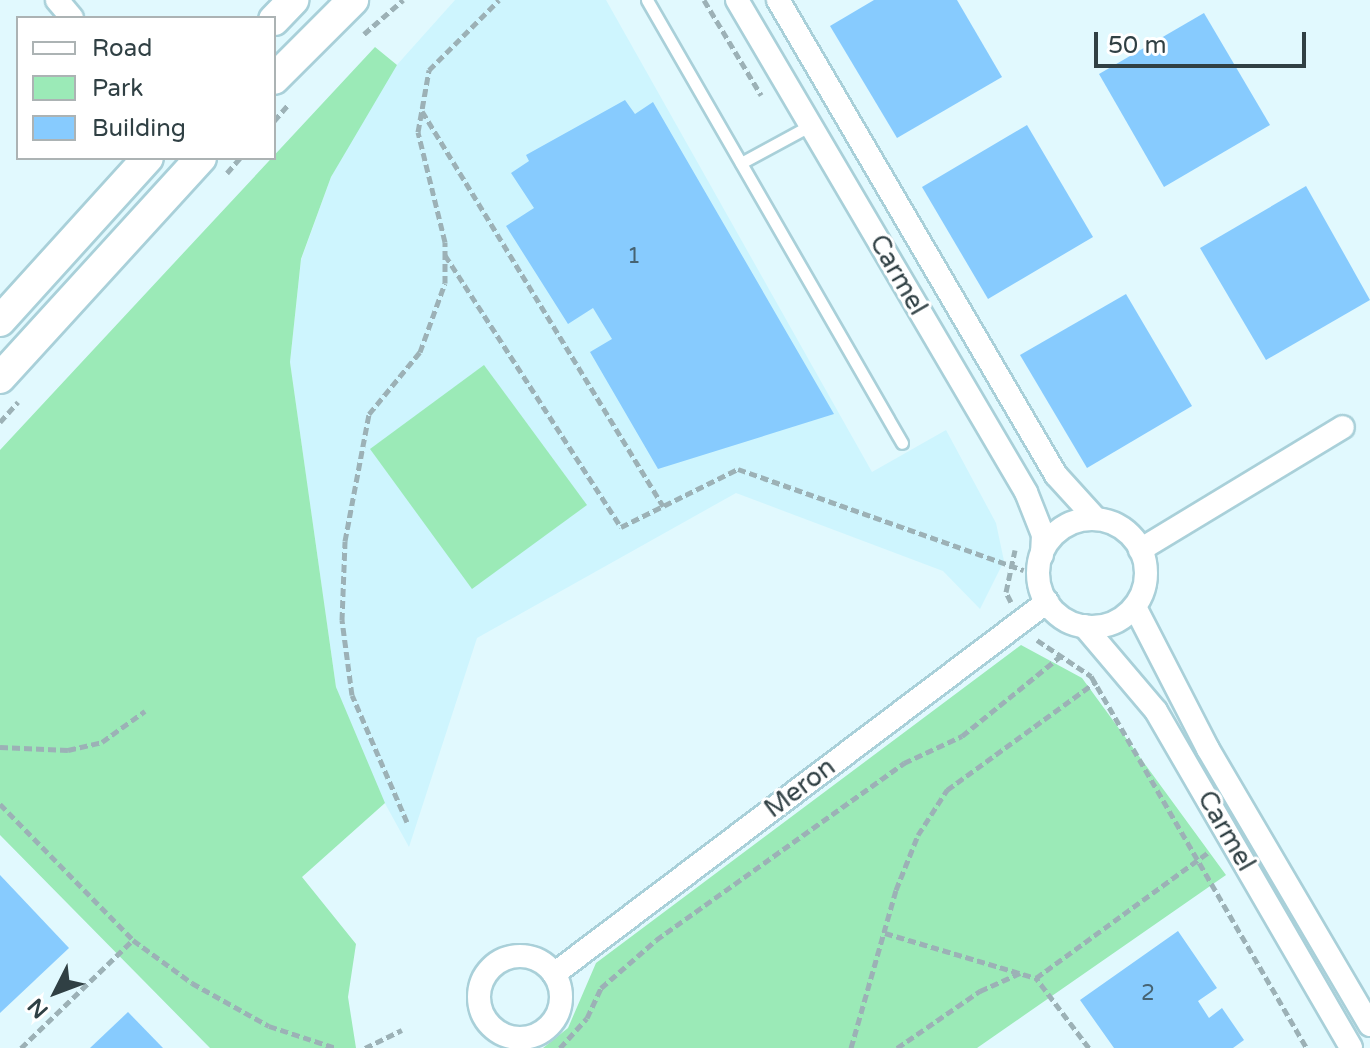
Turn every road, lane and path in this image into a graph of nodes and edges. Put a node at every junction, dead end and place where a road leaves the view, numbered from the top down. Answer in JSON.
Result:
{"nodes":[{"id":1,"x":57,"y":0,"type":"edge"},
{"id":2,"x":293,"y":0,"type":"edge"},
{"id":3,"x":353,"y":0,"type":"edge"},
{"id":4,"x":499,"y":0,"type":"edge"},
{"id":5,"x":647,"y":0,"type":"edge"},
{"id":6,"x":704,"y":0,"type":"edge"},
{"id":7,"x":737,"y":0,"type":"edge"},
{"id":8,"x":778,"y":0,"type":"edge"},
{"id":9,"x":70,"y":16,"type":"edge"},
{"id":10,"x":276,"y":18,"type":"edge"},
{"id":11,"x":276,"y":77,"type":"edge"},
{"id":12,"x":763,"y":97,"type":"dead end"},
{"id":13,"x":422,"y":110,"type":"junction"},
{"id":14,"x":811,"y":125,"type":"junction"},
{"id":15,"x":146,"y":160,"type":"edge"},
{"id":16,"x":199,"y":160,"type":"edge"},
{"id":17,"x":741,"y":163,"type":"junction"},
{"id":18,"x":444,"y":254,"type":"junction"},
{"id":19,"x":0,"y":321,"type":"edge"},
{"id":20,"x":0,"y":378,"type":"edge"},
{"id":21,"x":1343,"y":427,"type":"dead end"},
{"id":22,"x":902,"y":443,"type":"dead end"},
{"id":23,"x":663,"y":506,"type":"junction"},
{"id":24,"x":1096,"y":519,"type":"junction"},
{"id":25,"x":1016,"y":535,"type":"dead end"},
{"id":26,"x":1140,"y":550,"type":"junction"},
{"id":27,"x":1040,"y":565,"type":"junction"},
{"id":28,"x":1012,"y":566,"type":"junction"},
{"id":29,"x":1047,"y":602,"type":"junction"},
{"id":30,"x":1135,"y":607,"type":"junction"},
{"id":31,"x":1021,"y":622,"type":"junction"},
{"id":32,"x":1084,"y":626,"type":"junction"},
{"id":33,"x":1062,"y":655,"type":"junction"},
{"id":34,"x":1122,"y":665,"type":"junction"},
{"id":35,"x":1095,"y":683,"type":"junction"},
{"id":36,"x":145,"y":711,"type":"dead end"},
{"id":37,"x":0,"y":747,"type":"edge"},
{"id":38,"x":0,"y":804,"type":"edge"},
{"id":39,"x":7,"y":813,"type":"junction"},
{"id":40,"x":0,"y":820,"type":"edge"},
{"id":41,"x":407,"y":822,"type":"dead end"},
{"id":42,"x":1229,"y":838,"type":"junction"},
{"id":43,"x":1197,"y":860,"type":"junction"},
{"id":44,"x":885,"y":933,"type":"junction"},
{"id":45,"x":133,"y":940,"type":"junction"},
{"id":46,"x":1020,"y":973,"type":"junction"},
{"id":47,"x":554,"y":974,"type":"dead end"},
{"id":48,"x":1036,"y":978,"type":"junction"},
{"id":49,"x":1370,"y":1025,"type":"edge"},
{"id":50,"x":402,"y":1030,"type":"dead end"},
{"id":51,"x":1344,"y":1045,"type":"edge"},
{"id":52,"x":21,"y":1048,"type":"edge"},
{"id":53,"x":336,"y":1048,"type":"edge"},
{"id":54,"x":365,"y":1048,"type":"edge"},
{"id":55,"x":560,"y":1048,"type":"edge"},
{"id":56,"x":851,"y":1048,"type":"edge"},
{"id":57,"x":897,"y":1048,"type":"edge"},
{"id":58,"x":1089,"y":1048,"type":"edge"},
{"id":59,"x":1307,"y":1048,"type":"edge"}],
"edges":[{"from":1,"to":9,"type":"street"},
{"from":2,"to":10,"type":"street"},
{"from":3,"to":11,"type":"street"},
{"from":4,"to":13,"type":"path"},
{"from":5,"to":17,"type":"lane"},
{"from":6,"to":12,"type":"path"},
{"from":7,"to":14,"type":"street","name":"Carmel"},
{"from":8,"to":24,"type":"street","name":"Carmel"},
{"from":13,"to":18,"type":"path"},
{"from":13,"to":23,"type":"path"},
{"from":14,"to":17,"type":"lane"},
{"from":14,"to":27,"type":"street","name":"Carmel"},
{"from":15,"to":19,"type":"street"},
{"from":16,"to":20,"type":"street"},
{"from":17,"to":22,"type":"lane"},
{"from":18,"to":23,"type":"path"},
{"from":18,"to":41,"type":"path"},
{"from":21,"to":26,"type":"street"},
{"from":23,"to":28,"type":"path"},
{"from":24,"to":26,"type":"street"},
{"from":24,"to":27,"type":"street"},
{"from":25,"to":28,"type":"path"},
{"from":26,"to":30,"type":"street"},
{"from":27,"to":28,"type":"path"},
{"from":27,"to":29,"type":"street"},
{"from":28,"to":31,"type":"path"},
{"from":29,"to":31,"type":"street","name":"Meron"},
{"from":29,"to":32,"type":"street"},
{"from":30,"to":32,"type":"street"},
{"from":30,"to":49,"type":"street","name":"Carmel"},
{"from":31,"to":33,"type":"path"},
{"from":31,"to":47,"type":"street","name":"Meron"},
{"from":32,"to":34,"type":"street","name":"Carmel"},
{"from":33,"to":35,"type":"path"},
{"from":33,"to":55,"type":"path"},
{"from":34,"to":35,"type":"path"},
{"from":34,"to":42,"type":"street","name":"Carmel"},
{"from":35,"to":43,"type":"path"},
{"from":35,"to":44,"type":"path"},
{"from":36,"to":37,"type":"path"},
{"from":38,"to":39,"type":"path"},
{"from":39,"to":40,"type":"path"},
{"from":39,"to":45,"type":"path"},
{"from":42,"to":43,"type":"path"},
{"from":42,"to":51,"type":"street","name":"Carmel"},
{"from":43,"to":48,"type":"path"},
{"from":43,"to":59,"type":"path"},
{"from":44,"to":46,"type":"path"},
{"from":44,"to":56,"type":"path"},
{"from":45,"to":52,"type":"path"},
{"from":45,"to":53,"type":"path"},
{"from":46,"to":48,"type":"path"},
{"from":46,"to":57,"type":"path"},
{"from":48,"to":58,"type":"path"},
{"from":50,"to":54,"type":"path"}]}
